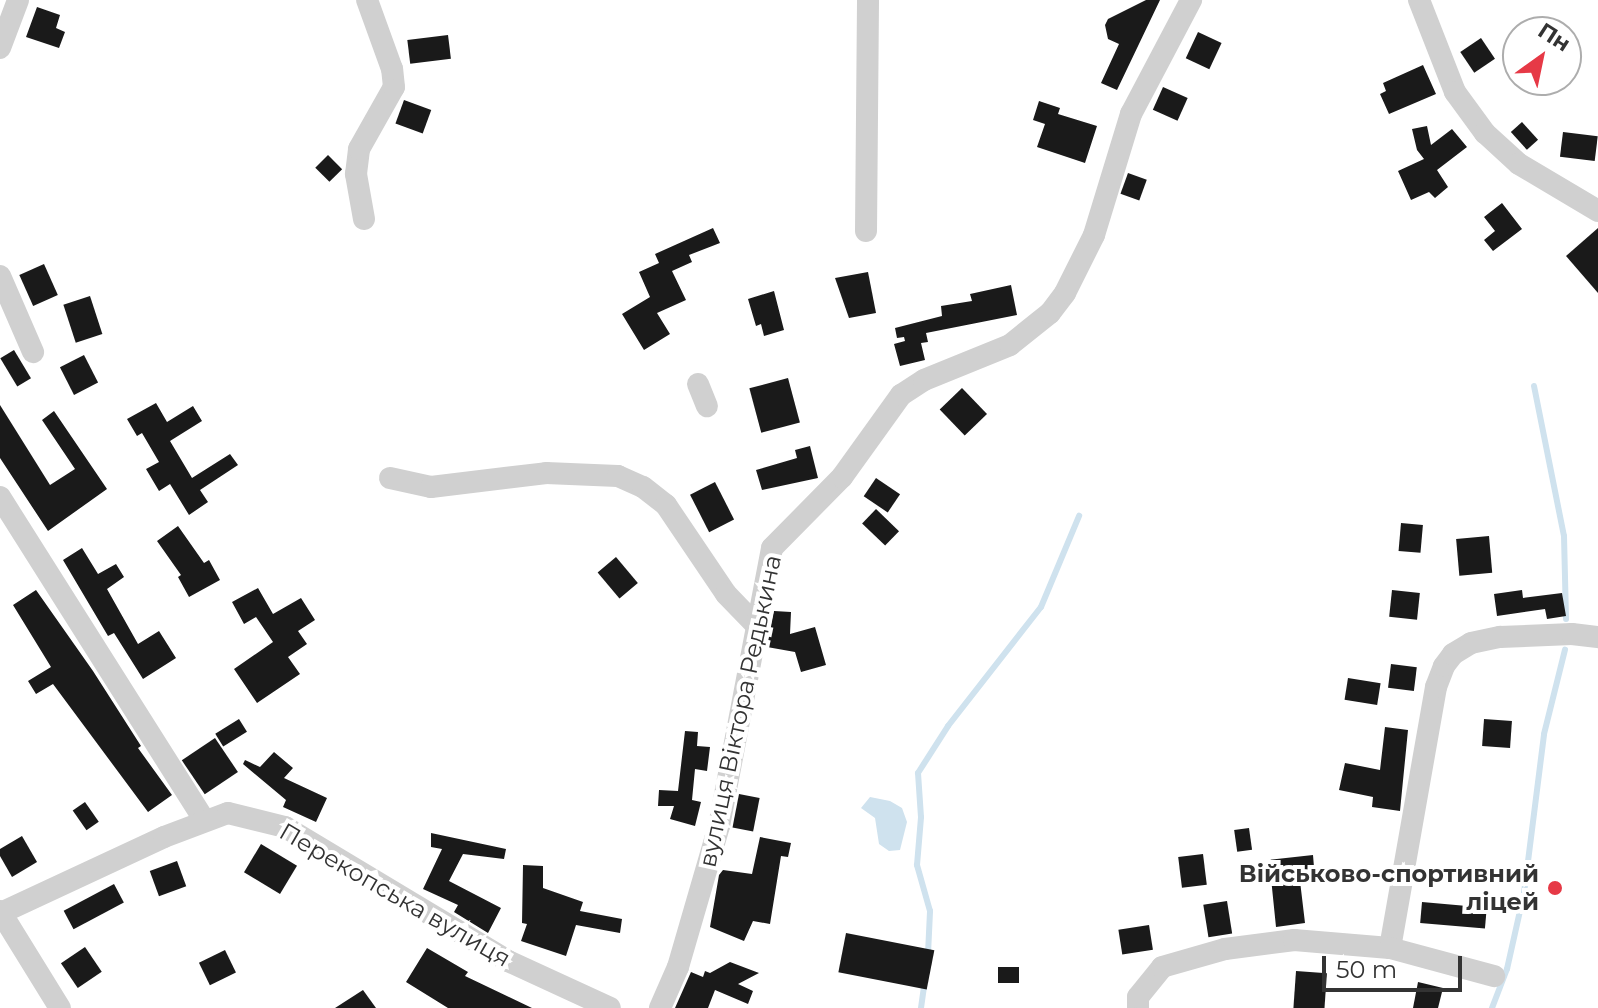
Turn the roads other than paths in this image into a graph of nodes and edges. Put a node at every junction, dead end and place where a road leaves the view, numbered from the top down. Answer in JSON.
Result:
{"nodes":[{"id":1,"x":18,"y":0,"type":"edge"},
{"id":2,"x":868,"y":0,"type":"edge"},
{"id":3,"x":1191,"y":0,"type":"edge"},
{"id":4,"x":1419,"y":0,"type":"edge"},
{"id":5,"x":370,"y":1,"type":"edge"},
{"id":6,"x":0,"y":48,"type":"edge"},
{"id":7,"x":1598,"y":211,"type":"edge"},
{"id":8,"x":364,"y":219,"type":"dead end"},
{"id":9,"x":866,"y":231,"type":"dead end"},
{"id":10,"x":0,"y":276,"type":"edge"},
{"id":11,"x":33,"y":352,"type":"dead end"},
{"id":12,"x":698,"y":384,"type":"dead end"},
{"id":13,"x":707,"y":406,"type":"dead end"},
{"id":14,"x":390,"y":478,"type":"dead end"},
{"id":15,"x":0,"y":497,"type":"edge"},
{"id":16,"x":757,"y":626,"type":"junction"},
{"id":17,"x":1598,"y":637,"type":"edge"},
{"id":18,"x":204,"y":820,"type":"junction"},
{"id":19,"x":0,"y":912,"type":"edge"},
{"id":20,"x":1390,"y":948,"type":"junction"},
{"id":21,"x":1494,"y":976,"type":"dead end"},
{"id":22,"x":60,"y":1008,"type":"edge"},
{"id":23,"x":610,"y":1008,"type":"edge"},
{"id":24,"x":660,"y":1008,"type":"edge"},
{"id":25,"x":1138,"y":1008,"type":"edge"}],
"edges":[{"from":1,"to":6,"type":"street"},
{"from":2,"to":9,"type":"street"},
{"from":3,"to":16,"type":"street","name":"вулиця Віктора Редькина"},
{"from":4,"to":7,"type":"street"},
{"from":5,"to":8,"type":"street"},
{"from":10,"to":11,"type":"street"},
{"from":12,"to":13,"type":"street"},
{"from":14,"to":16,"type":"street"},
{"from":15,"to":18,"type":"street"},
{"from":16,"to":24,"type":"street","name":"вулиця Віктора Редькина"},
{"from":17,"to":20,"type":"street"},
{"from":18,"to":19,"type":"street","name":"Перекопська вулиця"},
{"from":18,"to":23,"type":"street","name":"Перекопська вулиця"},
{"from":19,"to":22,"type":"street"},
{"from":20,"to":21,"type":"street"},
{"from":20,"to":25,"type":"street"}]}
